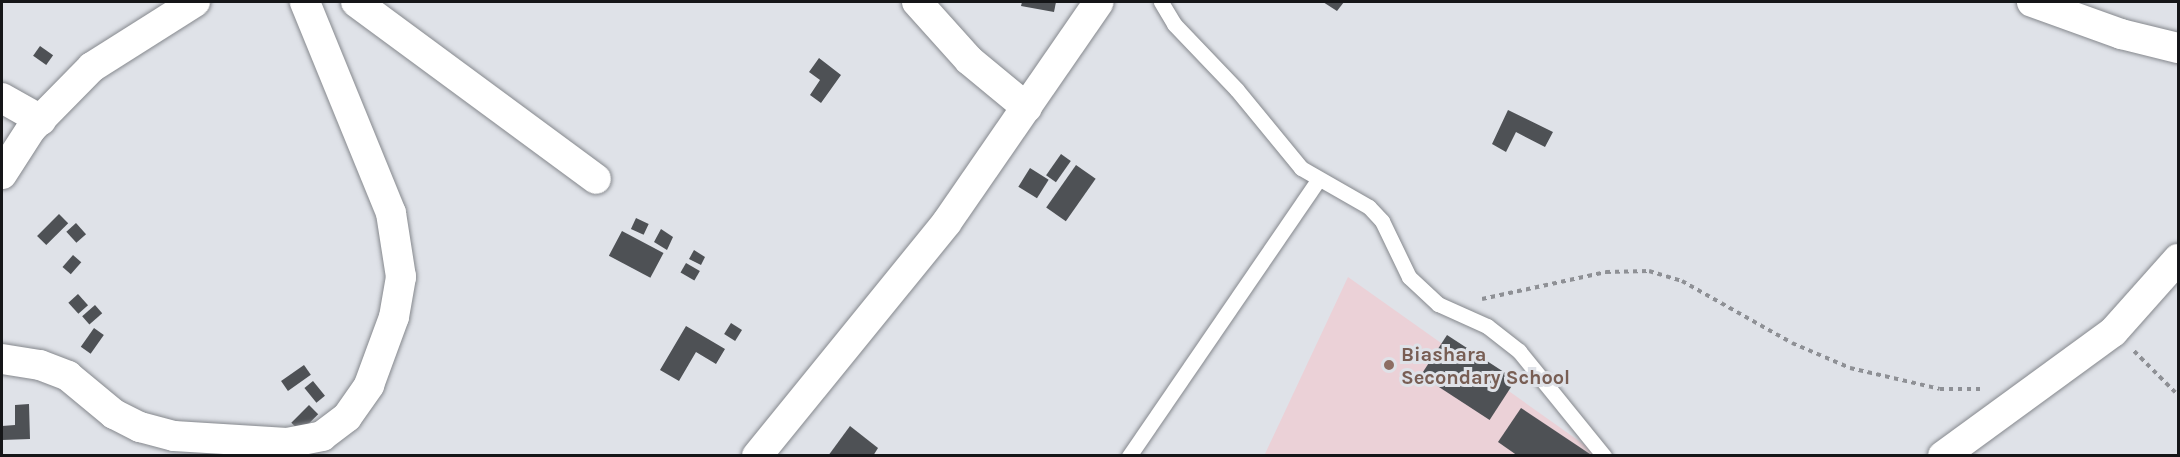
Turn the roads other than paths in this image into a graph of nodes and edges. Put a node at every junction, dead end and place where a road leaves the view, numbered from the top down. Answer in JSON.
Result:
{"nodes":[{"id":1,"x":195,"y":2,"type":"edge"},
{"id":2,"x":305,"y":2,"type":"edge"},
{"id":3,"x":356,"y":2,"type":"edge"},
{"id":4,"x":917,"y":2,"type":"edge"},
{"id":5,"x":1099,"y":2,"type":"edge"},
{"id":6,"x":1161,"y":2,"type":"edge"},
{"id":7,"x":2032,"y":2,"type":"edge"},
{"id":8,"x":2178,"y":48,"type":"edge"},
{"id":9,"x":2,"y":98,"type":"edge"},
{"id":10,"x":1027,"y":108,"type":"junction"},
{"id":11,"x":40,"y":120,"type":"junction"},
{"id":12,"x":2,"y":174,"type":"edge"},
{"id":13,"x":596,"y":179,"type":"dead end"},
{"id":14,"x":1318,"y":180,"type":"junction"},
{"id":15,"x":2178,"y":259,"type":"edge"},
{"id":16,"x":2,"y":359,"type":"edge"},
{"id":17,"x":757,"y":456,"type":"edge"},
{"id":18,"x":1129,"y":456,"type":"edge"},
{"id":19,"x":1604,"y":456,"type":"edge"},
{"id":20,"x":1943,"y":456,"type":"edge"}],
"edges":[{"from":1,"to":11,"type":"street"},
{"from":2,"to":16,"type":"street"},
{"from":3,"to":13,"type":"street"},
{"from":4,"to":10,"type":"street"},
{"from":5,"to":10,"type":"street"},
{"from":6,"to":14,"type":"lane"},
{"from":7,"to":8,"type":"street"},
{"from":9,"to":11,"type":"street"},
{"from":10,"to":17,"type":"street"},
{"from":11,"to":12,"type":"street"},
{"from":14,"to":18,"type":"lane"},
{"from":14,"to":19,"type":"lane"},
{"from":15,"to":20,"type":"street"}]}
